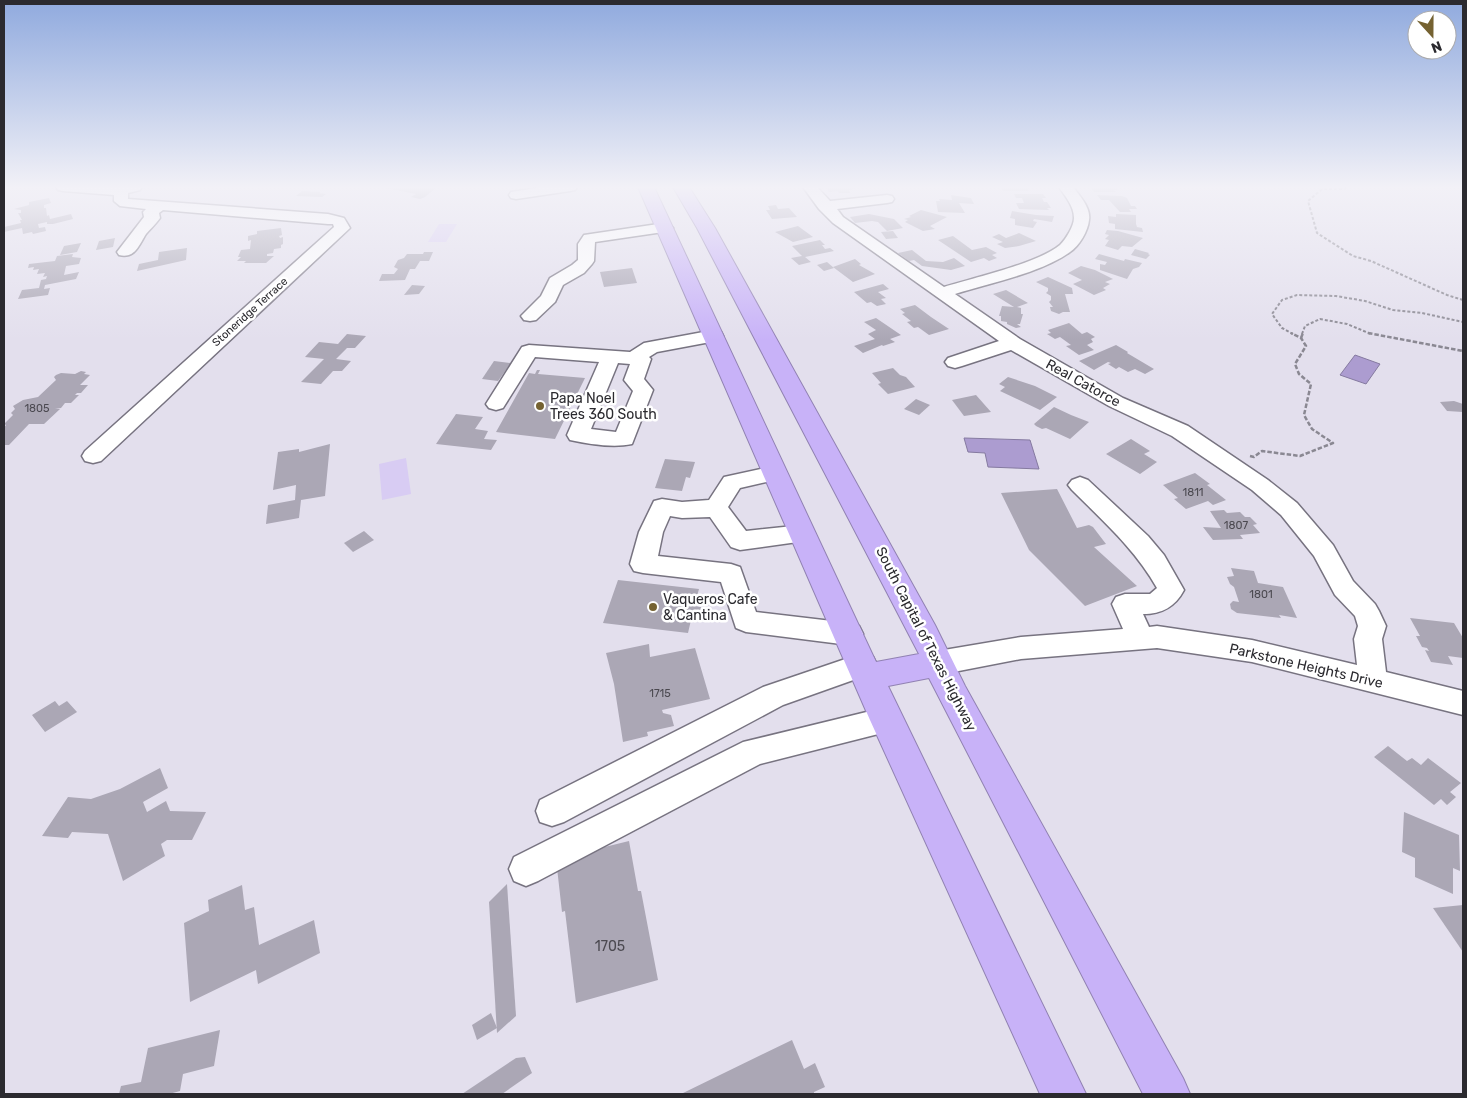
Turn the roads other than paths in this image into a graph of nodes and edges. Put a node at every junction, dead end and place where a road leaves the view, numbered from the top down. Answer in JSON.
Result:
{"nodes":[{"id":1,"x":136,"y":238,"type":"edge"},
{"id":2,"x":331,"y":238,"type":"edge"},
{"id":3,"x":590,"y":238,"type":"edge"},
{"id":4,"x":670,"y":238,"type":"edge"},
{"id":5,"x":712,"y":238,"type":"edge"},
{"id":6,"x":864,"y":238,"type":"edge"},
{"id":7,"x":1074,"y":238,"type":"edge"},
{"id":8,"x":125,"y":252,"type":"dead end"},
{"id":9,"x":942,"y":293,"type":"junction"},
{"id":10,"x":530,"y":316,"type":"dead end"},
{"id":11,"x":714,"y":336,"type":"junction"},
{"id":12,"x":1013,"y":343,"type":"junction"},
{"id":13,"x":611,"y":357,"type":"junction"},
{"id":14,"x":634,"y":358,"type":"junction"},
{"id":15,"x":955,"y":362,"type":"dead end"},
{"id":16,"x":496,"y":404,"type":"dead end"},
{"id":17,"x":93,"y":456,"type":"dead end"},
{"id":18,"x":775,"y":473,"type":"junction"},
{"id":19,"x":1080,"y":485,"type":"dead end"},
{"id":20,"x":716,"y":508,"type":"junction"},
{"id":21,"x":803,"y":534,"type":"junction"},
{"id":22,"x":740,"y":541,"type":"junction"},
{"id":23,"x":731,"y":574,"type":"junction"},
{"id":24,"x":849,"y":634,"type":"junction"},
{"id":25,"x":1140,"y":639,"type":"junction"},
{"id":26,"x":938,"y":663,"type":"junction"},
{"id":27,"x":866,"y":671,"type":"junction"},
{"id":28,"x":1373,"y":681,"type":"junction"},
{"id":29,"x":1463,"y":703,"type":"edge"},
{"id":30,"x":887,"y":720,"type":"junction"},
{"id":31,"x":552,"y":811,"type":"dead end"},
{"id":32,"x":526,"y":869,"type":"dead end"},
{"id":33,"x":1063,"y":1094,"type":"edge"},
{"id":34,"x":1167,"y":1094,"type":"edge"}],
"edges":[{"from":1,"to":8,"type":"street"},
{"from":2,"to":17,"type":"street","name":"Stoneridge Terrace"},
{"from":3,"to":10,"type":"street"},
{"from":4,"to":11,"type":"highway"},
{"from":5,"to":26,"type":"highway","name":"South Capital of Texas Highway"},
{"from":6,"to":9,"type":"street","name":"Real Catorce"},
{"from":7,"to":9,"type":"street"},
{"from":9,"to":12,"type":"street","name":"Real Catorce"},
{"from":11,"to":14,"type":"street"},
{"from":11,"to":18,"type":"highway"},
{"from":12,"to":15,"type":"street"},
{"from":12,"to":28,"type":"street","name":"Real Catorce"},
{"from":13,"to":14,"type":"street"},
{"from":13,"to":14,"type":"street"},
{"from":13,"to":16,"type":"street"},
{"from":18,"to":20,"type":"street"},
{"from":18,"to":21,"type":"highway"},
{"from":19,"to":25,"type":"street"},
{"from":20,"to":22,"type":"street"},
{"from":20,"to":23,"type":"street"},
{"from":21,"to":22,"type":"street"},
{"from":21,"to":24,"type":"highway"},
{"from":22,"to":23,"type":"street"},
{"from":23,"to":24,"type":"street"},
{"from":24,"to":27,"type":"highway"},
{"from":25,"to":26,"type":"street","name":"Parkstone Heights Drive"},
{"from":25,"to":28,"type":"street","name":"Parkstone Heights Drive"},
{"from":26,"to":27,"type":"highway"},
{"from":26,"to":34,"type":"highway","name":"South Capital of Texas Highway"},
{"from":27,"to":30,"type":"highway"},
{"from":27,"to":31,"type":"street"},
{"from":28,"to":29,"type":"street","name":"Parkstone Heights Drive"},
{"from":30,"to":32,"type":"street"},
{"from":30,"to":33,"type":"highway"}]}
